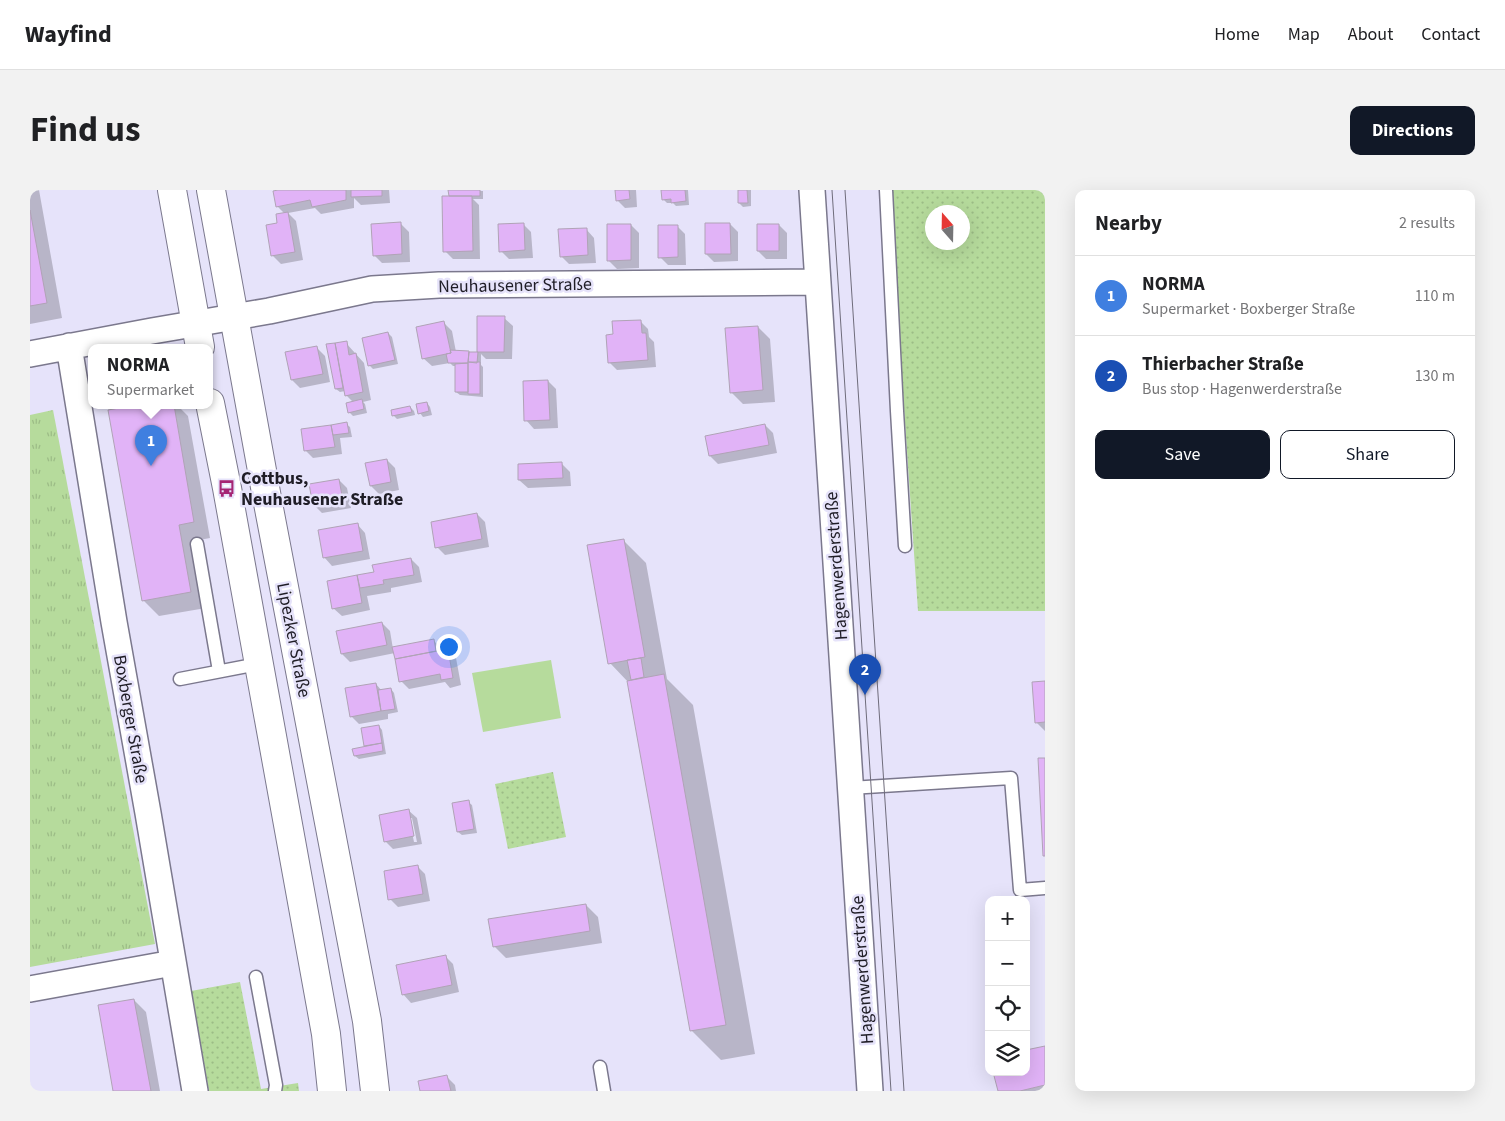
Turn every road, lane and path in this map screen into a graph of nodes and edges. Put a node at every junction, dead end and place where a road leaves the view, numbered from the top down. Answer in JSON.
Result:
{"nodes":[{"id":1,"x":172,"y":190,"type":"edge"},
{"id":2,"x":211,"y":190,"type":"edge"},
{"id":3,"x":812,"y":190,"type":"edge"},
{"id":4,"x":886,"y":190,"type":"edge"},
{"id":5,"x":818,"y":282,"type":"junction"},
{"id":6,"x":211,"y":327,"type":"edge"},
{"id":7,"x":69,"y":346,"type":"junction"},
{"id":8,"x":30,"y":354,"type":"edge"},
{"id":9,"x":211,"y":409,"type":"edge"},
{"id":10,"x":197,"y":544,"type":"dead end"},
{"id":11,"x":905,"y":546,"type":"dead end"},
{"id":12,"x":258,"y":664,"type":"junction"},
{"id":13,"x":219,"y":672,"type":"junction"},
{"id":14,"x":180,"y":679,"type":"dead end"},
{"id":15,"x":850,"y":788,"type":"junction"},
{"id":16,"x":1045,"y":888,"type":"edge"},
{"id":17,"x":173,"y":963,"type":"junction"},
{"id":18,"x":256,"y":978,"type":"dead end"},
{"id":19,"x":30,"y":989,"type":"edge"},
{"id":20,"x":600,"y":1066,"type":"dead end"},
{"id":21,"x":195,"y":1091,"type":"edge"},
{"id":22,"x":275,"y":1091,"type":"edge"},
{"id":23,"x":332,"y":1091,"type":"edge"},
{"id":24,"x":375,"y":1091,"type":"edge"},
{"id":25,"x":604,"y":1091,"type":"edge"},
{"id":26,"x":870,"y":1091,"type":"edge"}],
"edges":[{"from":1,"to":6,"type":"main road","name":"Lipezker Straße"},
{"from":2,"to":6,"type":"main road","name":"Lipezker Straße"},
{"from":3,"to":5,"type":"street","name":"Hagenwerderstraße"},
{"from":4,"to":11,"type":"lane"},
{"from":5,"to":6,"type":"street","name":"Neuhausener Straße"},
{"from":5,"to":15,"type":"street","name":"Hagenwerderstraße"},
{"from":6,"to":7,"type":"street","name":"Neuhausener Straße"},
{"from":6,"to":24,"type":"main road","name":"Lipezker Straße"},
{"from":7,"to":8,"type":"street","name":"Neuhausener Straße"},
{"from":7,"to":17,"type":"street","name":"Boxberger Straße"},
{"from":9,"to":12,"type":"main road"},
{"from":10,"to":13,"type":"lane"},
{"from":12,"to":13,"type":"lane"},
{"from":12,"to":23,"type":"main road"},
{"from":13,"to":14,"type":"lane"},
{"from":15,"to":16,"type":"lane"},
{"from":15,"to":26,"type":"street","name":"Hagenwerderstraße"},
{"from":17,"to":19,"type":"street"},
{"from":17,"to":21,"type":"street","name":"Boxberger Straße"},
{"from":18,"to":22,"type":"lane"},
{"from":20,"to":25,"type":"lane"}]}
